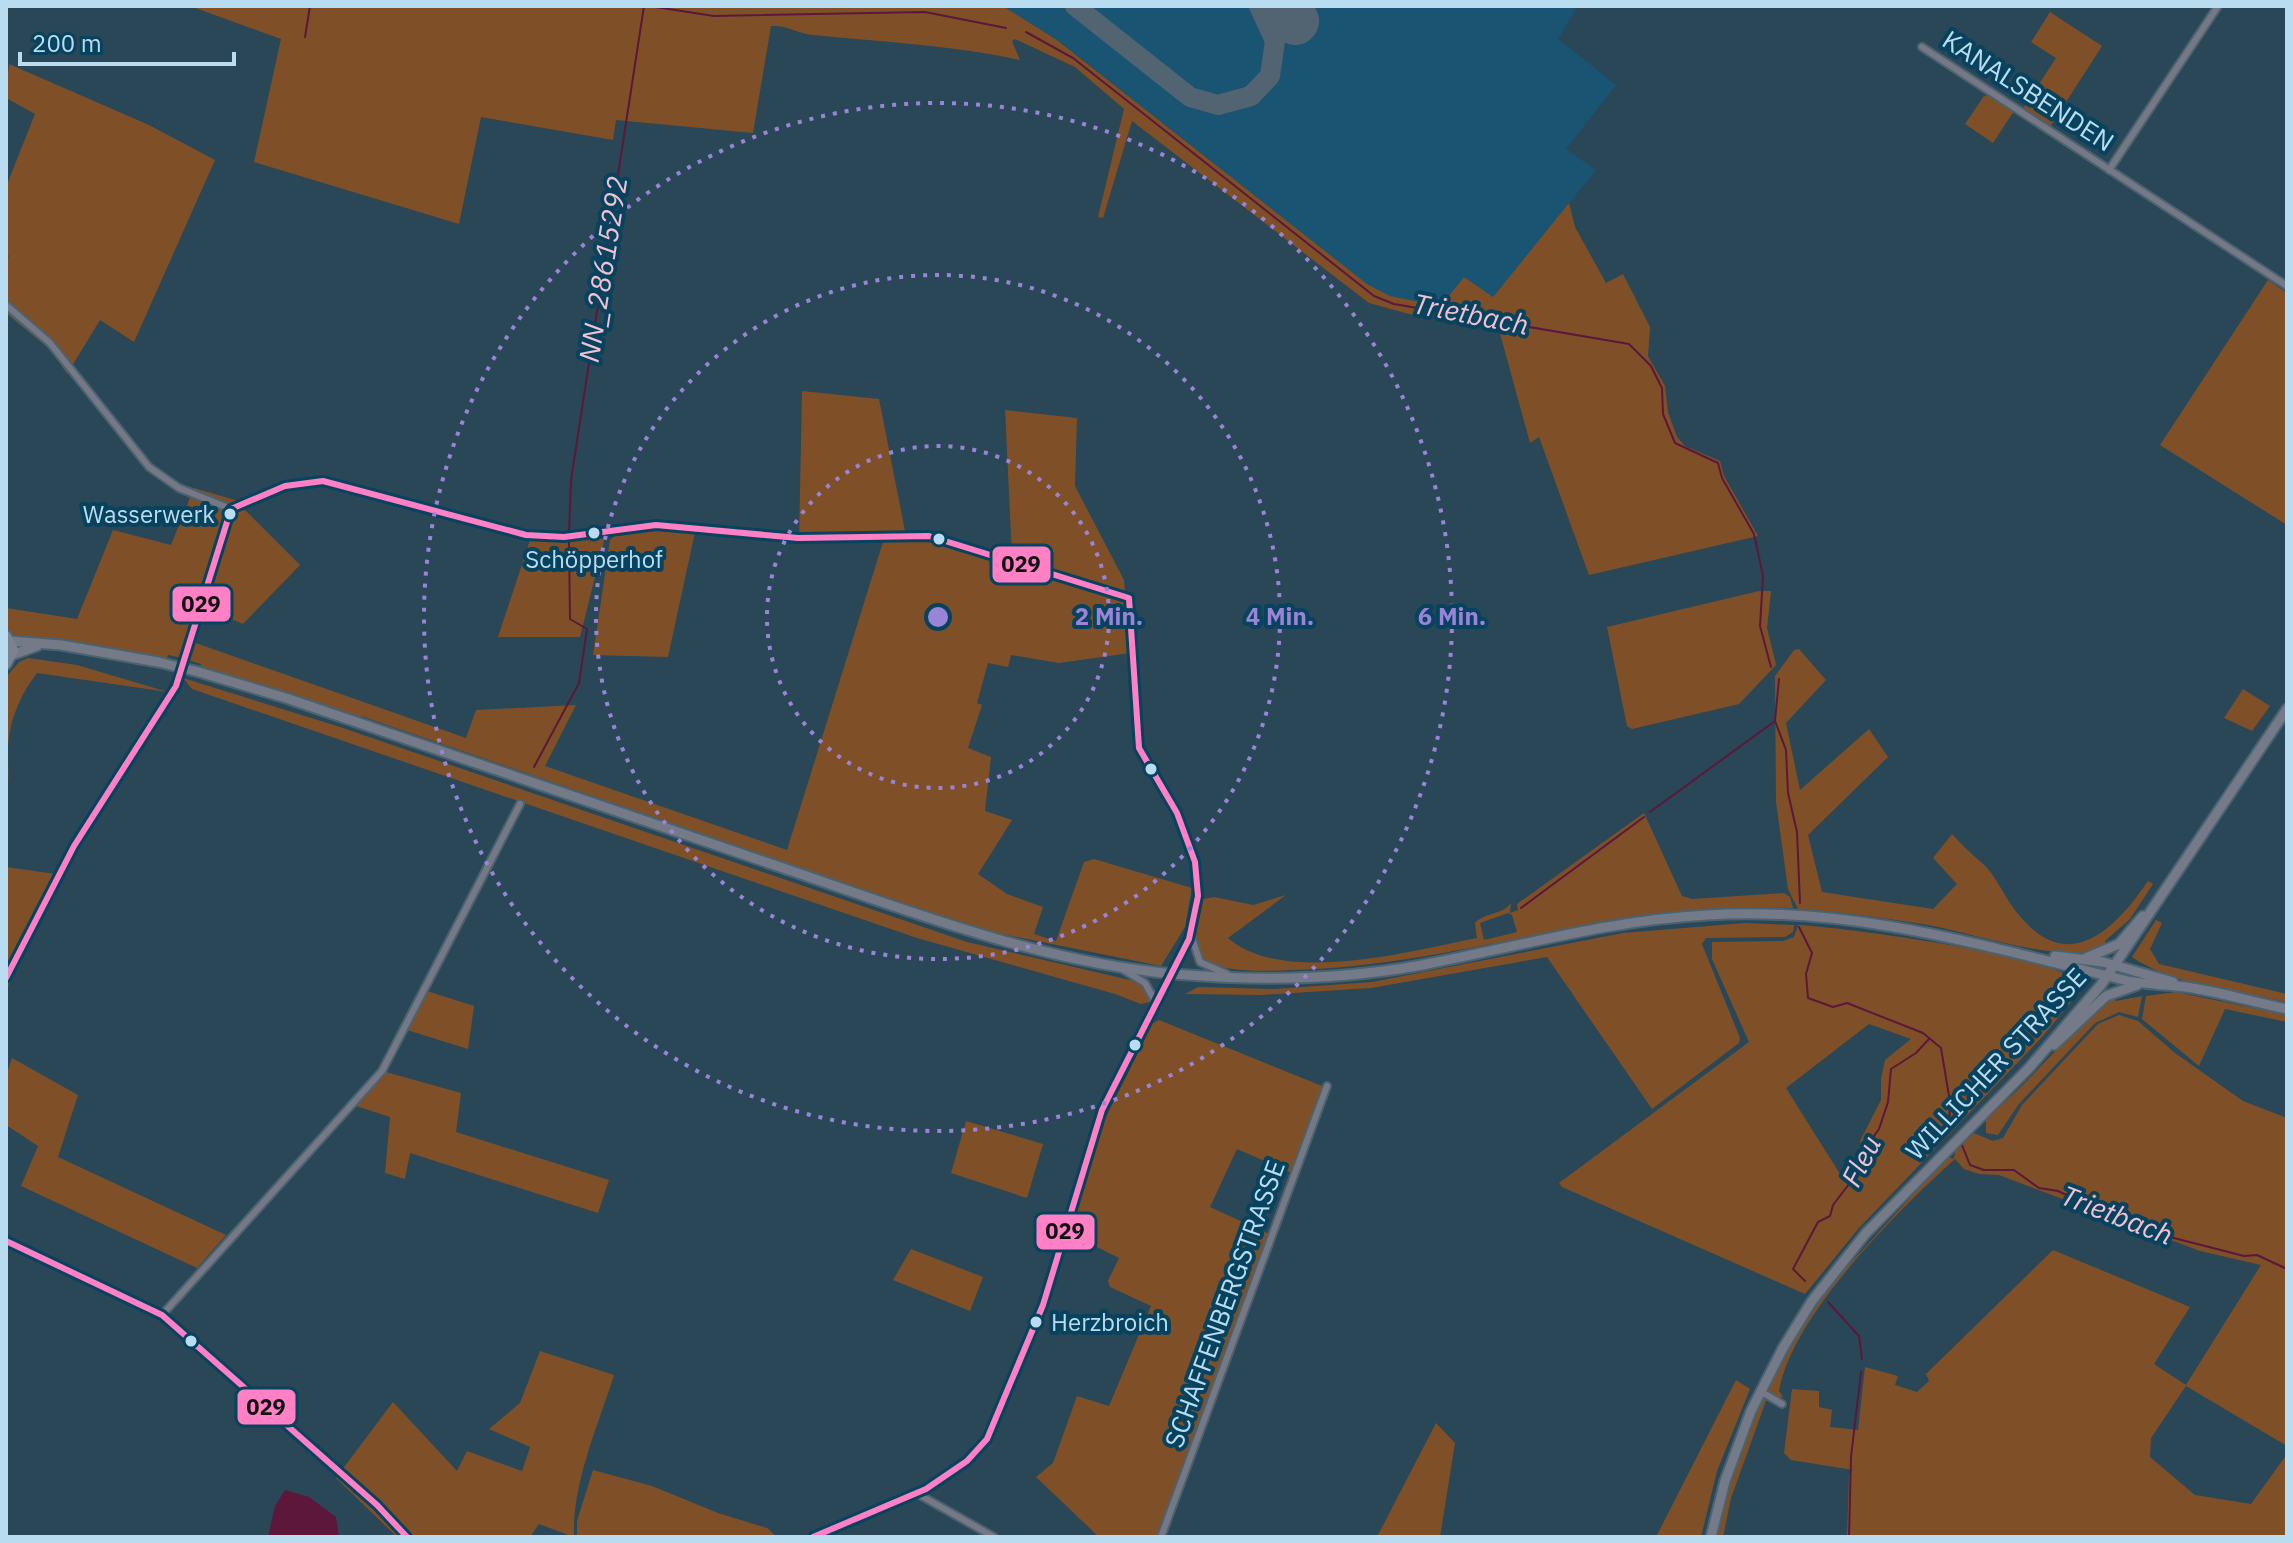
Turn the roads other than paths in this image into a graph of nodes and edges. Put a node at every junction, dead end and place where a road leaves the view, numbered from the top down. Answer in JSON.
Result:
{"nodes":[{"id":1,"x":2218,"y":6,"type":"edge"},
{"id":2,"x":1922,"y":47,"type":"dead end"},
{"id":3,"x":2109,"y":170,"type":"junction"},
{"id":4,"x":2287,"y":286,"type":"edge"},
{"id":5,"x":6,"y":305,"type":"edge"},
{"id":6,"x":231,"y":509,"type":"junction"},
{"id":7,"x":8,"y":638,"type":"edge"},
{"id":8,"x":49,"y":644,"type":"junction"},
{"id":9,"x":9,"y":660,"type":"edge"},
{"id":10,"x":2287,"y":709,"type":"edge"},
{"id":11,"x":520,"y":804,"type":"dead end"},
{"id":12,"x":2164,"y":893,"type":"junction"},
{"id":13,"x":1192,"y":930,"type":"junction"},
{"id":14,"x":2032,"y":954,"type":"junction"},
{"id":15,"x":2083,"y":959,"type":"junction"},
{"id":16,"x":1117,"y":966,"type":"junction"},
{"id":17,"x":2116,"y":966,"type":"junction"},
{"id":18,"x":1173,"y":974,"type":"junction"},
{"id":19,"x":2108,"y":975,"type":"junction"},
{"id":20,"x":6,"y":978,"type":"edge"},
{"id":21,"x":1251,"y":979,"type":"junction"},
{"id":22,"x":2142,"y":984,"type":"junction"},
{"id":23,"x":2182,"y":986,"type":"junction"},
{"id":24,"x":1157,"y":1005,"type":"junction"},
{"id":25,"x":2287,"y":1009,"type":"edge"},
{"id":26,"x":2047,"y":1048,"type":"junction"},
{"id":27,"x":1327,"y":1086,"type":"dead end"},
{"id":28,"x":6,"y":1241,"type":"edge"},
{"id":29,"x":162,"y":1315,"type":"junction"},
{"id":30,"x":1760,"y":1391,"type":"junction"},
{"id":31,"x":1782,"y":1404,"type":"dead end"},
{"id":32,"x":918,"y":1494,"type":"junction"},
{"id":33,"x":407,"y":1537,"type":"edge"},
{"id":34,"x":813,"y":1537,"type":"edge"},
{"id":35,"x":994,"y":1537,"type":"edge"},
{"id":36,"x":1161,"y":1537,"type":"edge"},
{"id":37,"x":1711,"y":1537,"type":"edge"}],
"edges":[{"from":1,"to":3,"type":"street","name":"KANALSBENDEN"},
{"from":2,"to":3,"type":"street","name":"KANALSBENDEN"},
{"from":3,"to":4,"type":"street"},
{"from":5,"to":6,"type":"street"},
{"from":6,"to":13,"type":"street"},
{"from":6,"to":20,"type":"street"},
{"from":7,"to":8,"type":"main road"},
{"from":7,"to":9,"type":"main road"},
{"from":8,"to":9,"type":"main road"},
{"from":8,"to":16,"type":"main road","bridge":true},
{"from":10,"to":12,"type":"main road","name":"WILLICHER STRASSE"},
{"from":11,"to":29,"type":"street"},
{"from":12,"to":15,"type":"main road"},
{"from":12,"to":17,"type":"main road","name":"WILLICHER STRASSE"},
{"from":13,"to":18,"type":"street"},
{"from":13,"to":21,"type":"street"},
{"from":14,"to":15,"type":"main road"},
{"from":14,"to":19,"type":"main road"},
{"from":14,"to":21,"type":"main road"},
{"from":15,"to":17,"type":"main road"},
{"from":16,"to":18,"type":"main road"},
{"from":16,"to":24,"type":"street"},
{"from":17,"to":19,"type":"main road","name":"WILLICHER STRASSE"},
{"from":17,"to":23,"type":"main road"},
{"from":18,"to":21,"type":"main road"},
{"from":18,"to":24,"type":"street"},
{"from":19,"to":22,"type":"main road"},
{"from":19,"to":26,"type":"main road","name":"WILLICHER STRASSE"},
{"from":22,"to":23,"type":"main road"},
{"from":22,"to":26,"type":"main road"},
{"from":23,"to":25,"type":"main road"},
{"from":24,"to":32,"type":"street"},
{"from":26,"to":30,"type":"main road","name":"WILLICHER STRASSE"},
{"from":27,"to":36,"type":"street","name":"SCHAFFENBERGSTRASSE"},
{"from":28,"to":29,"type":"street"},
{"from":29,"to":33,"type":"street"},
{"from":30,"to":31,"type":"street"},
{"from":30,"to":37,"type":"main road","name":"WILLICHER STRASSE"},
{"from":32,"to":34,"type":"street"},
{"from":32,"to":35,"type":"street"}]}
